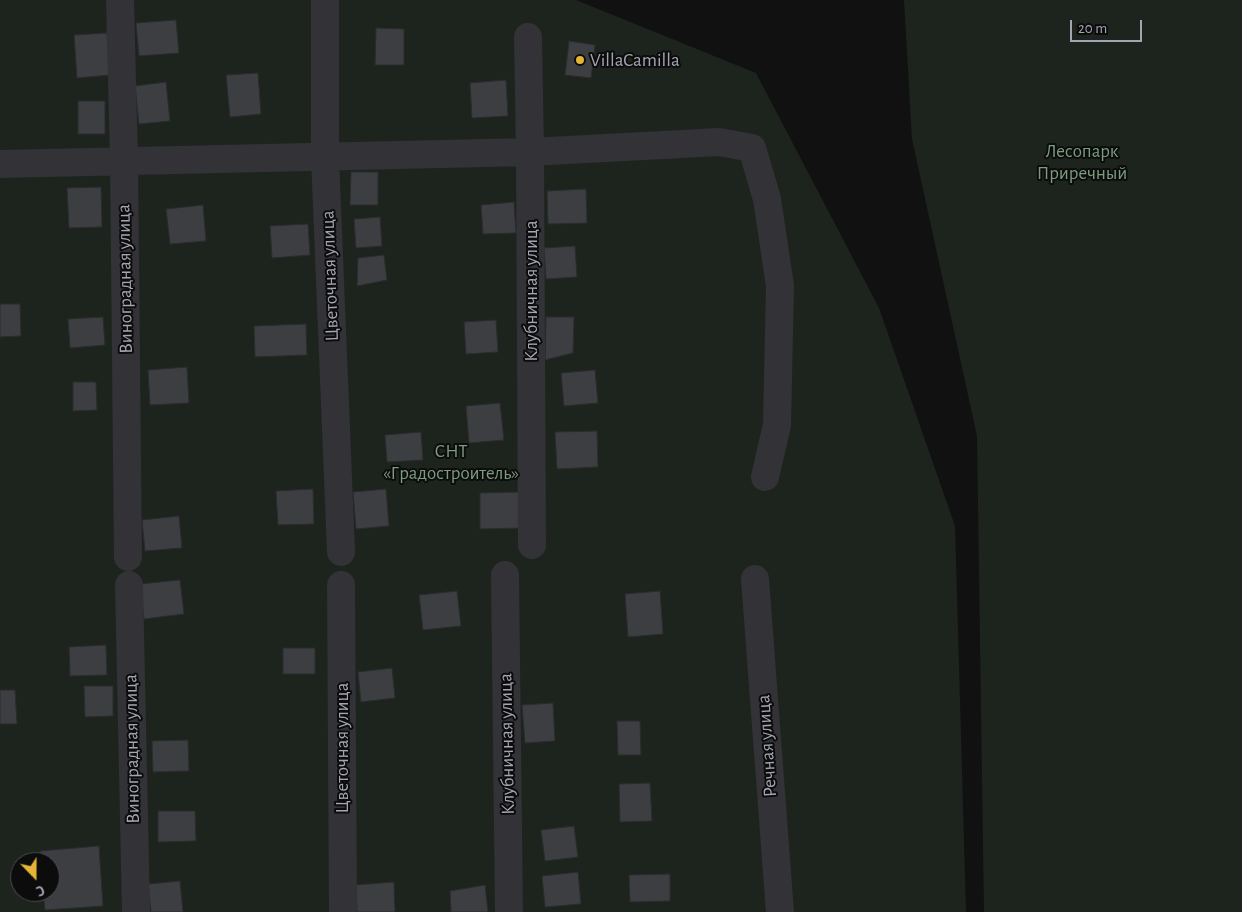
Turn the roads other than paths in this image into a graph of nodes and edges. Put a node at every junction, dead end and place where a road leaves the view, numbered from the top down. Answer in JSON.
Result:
{"nodes":[{"id":1,"x":120,"y":0,"type":"edge"},
{"id":2,"x":325,"y":0,"type":"edge"},
{"id":3,"x":528,"y":37,"type":"dead end"},
{"id":4,"x":530,"y":152,"type":"junction"},
{"id":5,"x":325,"y":156,"type":"junction"},
{"id":6,"x":124,"y":161,"type":"junction"},
{"id":7,"x":0,"y":164,"type":"edge"},
{"id":8,"x":765,"y":477,"type":"dead end"},
{"id":9,"x":532,"y":545,"type":"dead end"},
{"id":10,"x":341,"y":552,"type":"dead end"},
{"id":11,"x":128,"y":557,"type":"dead end"},
{"id":12,"x":505,"y":575,"type":"dead end"},
{"id":13,"x":755,"y":579,"type":"dead end"},
{"id":14,"x":128,"y":585,"type":"dead end"},
{"id":15,"x":341,"y":585,"type":"dead end"},
{"id":16,"x":136,"y":912,"type":"edge"},
{"id":17,"x":343,"y":912,"type":"edge"},
{"id":18,"x":509,"y":912,"type":"edge"},
{"id":19,"x":780,"y":912,"type":"edge"}],
"edges":[{"from":1,"to":6,"type":"street","name":"Виноградная улица"},
{"from":2,"to":5,"type":"street","name":"Цветочная улица"},
{"from":3,"to":4,"type":"street","name":"Клубничная улица"},
{"from":4,"to":5,"type":"street"},
{"from":4,"to":8,"type":"street"},
{"from":4,"to":9,"type":"street","name":"Клубничная улица"},
{"from":5,"to":6,"type":"street"},
{"from":5,"to":10,"type":"street","name":"Цветочная улица"},
{"from":6,"to":7,"type":"street"},
{"from":6,"to":11,"type":"street","name":"Виноградная улица"},
{"from":12,"to":18,"type":"street","name":"Клубничная улица"},
{"from":13,"to":19,"type":"street","name":"Речная улица"},
{"from":14,"to":16,"type":"street","name":"Виноградная улица"},
{"from":15,"to":17,"type":"street","name":"Цветочная улица"}]}
